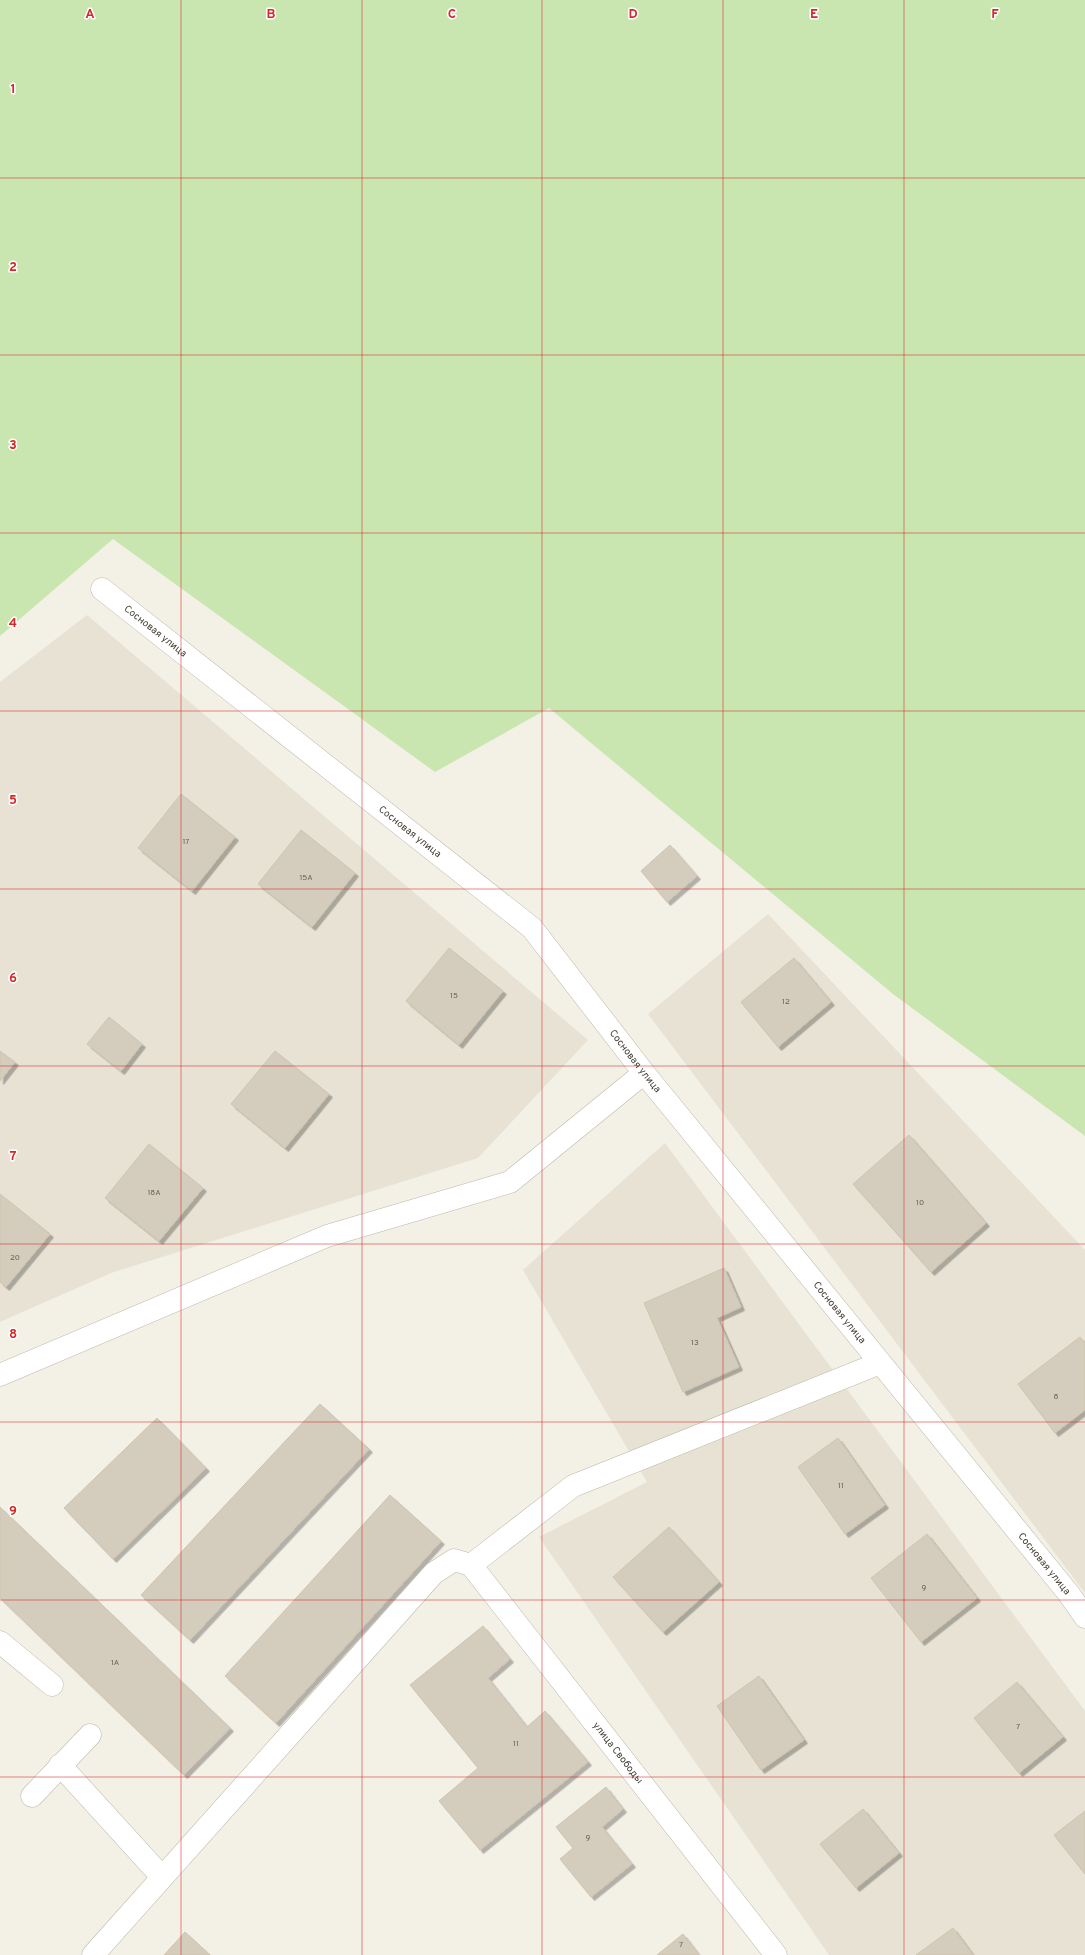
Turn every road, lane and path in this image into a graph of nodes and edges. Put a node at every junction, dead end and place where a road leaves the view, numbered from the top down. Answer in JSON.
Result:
{"nodes":[{"id":1,"x":102,"y":589,"type":"dead end"},
{"id":2,"x":644,"y":1073,"type":"junction"},
{"id":3,"x":880,"y":1363,"type":"junction"},
{"id":4,"x":0,"y":1375,"type":"edge"},
{"id":5,"x":462,"y":1563,"type":"junction"},
{"id":6,"x":1085,"y":1618,"type":"edge"},
{"id":7,"x":0,"y":1642,"type":"edge"},
{"id":8,"x":52,"y":1685,"type":"dead end"},
{"id":9,"x":90,"y":1734,"type":"dead end"},
{"id":10,"x":60,"y":1765,"type":"junction"},
{"id":11,"x":32,"y":1796,"type":"dead end"},
{"id":12,"x":162,"y":1878,"type":"junction"},
{"id":13,"x":93,"y":1955,"type":"edge"},
{"id":14,"x":776,"y":1955,"type":"edge"}],
"edges":[{"from":1,"to":2,"type":"street","name":"Сосновая улица"},
{"from":2,"to":3,"type":"street","name":"Сосновая улица"},
{"from":2,"to":4,"type":"street"},
{"from":3,"to":5,"type":"street"},
{"from":3,"to":6,"type":"street","name":"Сосновая улица"},
{"from":5,"to":12,"type":"street"},
{"from":5,"to":14,"type":"street","name":"улица Свободы"},
{"from":7,"to":8,"type":"street"},
{"from":9,"to":10,"type":"street"},
{"from":10,"to":11,"type":"street"},
{"from":10,"to":12,"type":"street"},
{"from":12,"to":13,"type":"street"}]}
